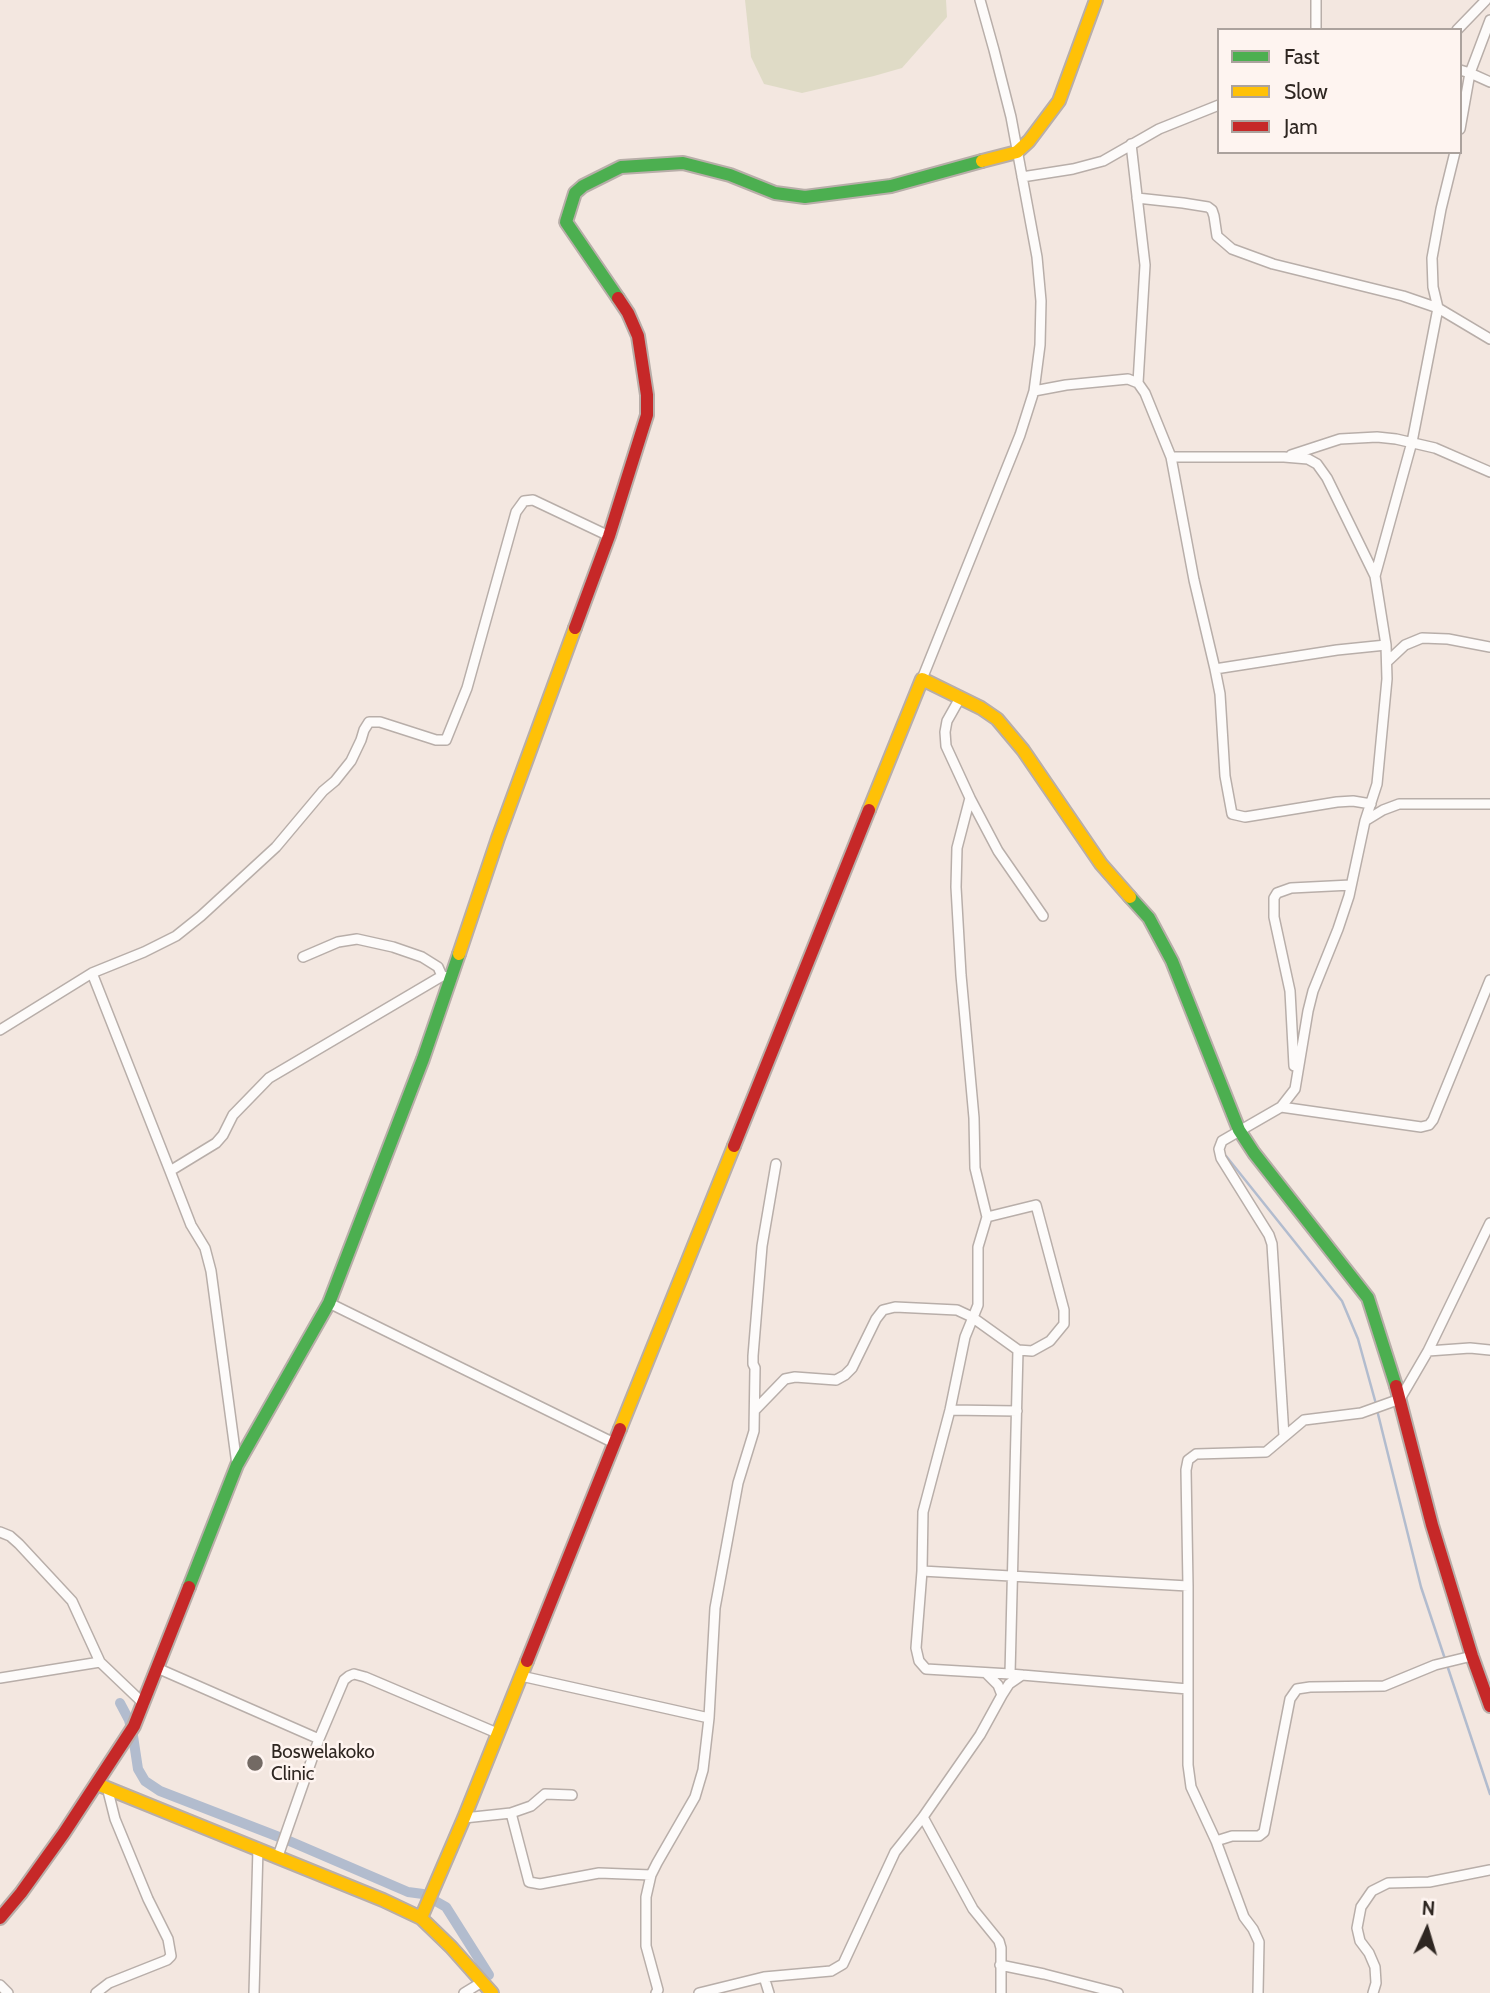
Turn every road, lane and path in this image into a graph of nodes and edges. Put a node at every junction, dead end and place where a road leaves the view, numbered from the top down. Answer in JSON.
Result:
{"nodes":[{"id":1,"x":980,"y":0,"type":"edge"},
{"id":2,"x":1096,"y":0,"type":"edge"},
{"id":3,"x":1317,"y":0,"type":"edge"},
{"id":4,"x":1486,"y":0,"type":"edge"},
{"id":5,"x":1490,"y":20,"type":"edge"},
{"id":6,"x":1316,"y":28,"type":"edge"},
{"id":7,"x":1459,"y":28,"type":"edge"},
{"id":8,"x":1465,"y":71,"type":"edge"},
{"id":9,"x":1490,"y":82,"type":"edge"},
{"id":10,"x":1217,"y":106,"type":"edge"},
{"id":11,"x":1462,"y":106,"type":"edge"},
{"id":12,"x":1131,"y":144,"type":"junction"},
{"id":13,"x":1017,"y":152,"type":"junction"},
{"id":14,"x":1455,"y":154,"type":"edge"},
{"id":15,"x":1022,"y":177,"type":"junction"},
{"id":16,"x":1137,"y":198,"type":"junction"},
{"id":17,"x":1438,"y":308,"type":"junction"},
{"id":18,"x":1490,"y":339,"type":"edge"},
{"id":19,"x":1138,"y":383,"type":"junction"},
{"id":20,"x":1034,"y":391,"type":"junction"},
{"id":21,"x":1412,"y":442,"type":"junction"},
{"id":22,"x":1171,"y":457,"type":"junction"},
{"id":23,"x":1284,"y":457,"type":"junction"},
{"id":24,"x":1490,"y":472,"type":"edge"},
{"id":25,"x":609,"y":536,"type":"junction"},
{"id":26,"x":1375,"y":576,"type":"junction"},
{"id":27,"x":1386,"y":645,"type":"junction"},
{"id":28,"x":1490,"y":647,"type":"edge"},
{"id":29,"x":1388,"y":661,"type":"junction"},
{"id":30,"x":1215,"y":669,"type":"junction"},
{"id":31,"x":922,"y":679,"type":"junction"},
{"id":32,"x":960,"y":698,"type":"junction"},
{"id":33,"x":971,"y":798,"type":"junction"},
{"id":34,"x":1371,"y":804,"type":"junction"},
{"id":35,"x":1490,"y":804,"type":"edge"},
{"id":36,"x":1365,"y":821,"type":"junction"},
{"id":37,"x":1352,"y":885,"type":"junction"},
{"id":38,"x":1043,"y":916,"type":"dead end"},
{"id":39,"x":303,"y":957,"type":"dead end"},
{"id":40,"x":92,"y":973,"type":"junction"},
{"id":41,"x":446,"y":977,"type":"junction"},
{"id":42,"x":1490,"y":980,"type":"edge"},
{"id":43,"x":0,"y":1030,"type":"edge"},
{"id":44,"x":1295,"y":1089,"type":"junction"},
{"id":45,"x":1280,"y":1107,"type":"junction"},
{"id":46,"x":1239,"y":1130,"type":"junction"},
{"id":47,"x":776,"y":1164,"type":"dead end"},
{"id":48,"x":170,"y":1171,"type":"junction"},
{"id":49,"x":987,"y":1217,"type":"junction"},
{"id":50,"x":1490,"y":1223,"type":"edge"},
{"id":51,"x":328,"y":1303,"type":"junction"},
{"id":52,"x":972,"y":1317,"type":"junction"},
{"id":53,"x":1018,"y":1350,"type":"junction"},
{"id":54,"x":1490,"y":1350,"type":"edge"},
{"id":55,"x":1427,"y":1351,"type":"junction"},
{"id":56,"x":1400,"y":1399,"type":"junction"},
{"id":57,"x":755,"y":1410,"type":"junction"},
{"id":58,"x":950,"y":1410,"type":"junction"},
{"id":59,"x":1017,"y":1411,"type":"junction"},
{"id":60,"x":1284,"y":1436,"type":"junction"},
{"id":61,"x":614,"y":1443,"type":"junction"},
{"id":62,"x":237,"y":1465,"type":"junction"},
{"id":63,"x":0,"y":1532,"type":"edge"},
{"id":64,"x":922,"y":1572,"type":"junction"},
{"id":65,"x":1013,"y":1577,"type":"junction"},
{"id":66,"x":1188,"y":1587,"type":"junction"},
{"id":67,"x":1472,"y":1656,"type":"junction"},
{"id":68,"x":100,"y":1662,"type":"junction"},
{"id":69,"x":157,"y":1668,"type":"junction"},
{"id":70,"x":986,"y":1673,"type":"junction"},
{"id":71,"x":1010,"y":1674,"type":"junction"},
{"id":72,"x":1023,"y":1675,"type":"junction"},
{"id":73,"x":521,"y":1676,"type":"junction"},
{"id":74,"x":0,"y":1678,"type":"edge"},
{"id":75,"x":1188,"y":1689,"type":"junction"},
{"id":76,"x":1002,"y":1695,"type":"junction"},
{"id":77,"x":1489,"y":1703,"type":"edge"},
{"id":78,"x":144,"y":1704,"type":"junction"},
{"id":79,"x":709,"y":1718,"type":"junction"},
{"id":80,"x":498,"y":1733,"type":"junction"},
{"id":81,"x":319,"y":1739,"type":"junction"},
{"id":82,"x":102,"y":1786,"type":"junction"},
{"id":83,"x":572,"y":1795,"type":"dead end"},
{"id":84,"x":511,"y":1813,"type":"junction"},
{"id":85,"x":923,"y":1817,"type":"junction"},
{"id":86,"x":464,"y":1818,"type":"junction"},
{"id":87,"x":1216,"y":1841,"type":"junction"},
{"id":88,"x":258,"y":1849,"type":"junction"},
{"id":89,"x":278,"y":1856,"type":"junction"},
{"id":90,"x":1490,"y":1870,"type":"edge"},
{"id":91,"x":652,"y":1875,"type":"junction"},
{"id":92,"x":424,"y":1913,"type":"junction"},
{"id":93,"x":0,"y":1918,"type":"edge"},
{"id":94,"x":1000,"y":1965,"type":"junction"},
{"id":95,"x":764,"y":1976,"type":"junction"},
{"id":96,"x":482,"y":1982,"type":"junction"},
{"id":97,"x":0,"y":1985,"type":"edge"},
{"id":98,"x":659,"y":1992,"type":"edge"},
{"id":99,"x":8,"y":1993,"type":"edge"},
{"id":100,"x":96,"y":1993,"type":"edge"},
{"id":101,"x":254,"y":1993,"type":"edge"},
{"id":102,"x":464,"y":1993,"type":"edge"},
{"id":103,"x":492,"y":1993,"type":"edge"},
{"id":104,"x":699,"y":1993,"type":"edge"},
{"id":105,"x":769,"y":1993,"type":"edge"},
{"id":106,"x":1001,"y":1993,"type":"edge"},
{"id":107,"x":1118,"y":1993,"type":"edge"},
{"id":108,"x":1258,"y":1993,"type":"edge"},
{"id":109,"x":1373,"y":1993,"type":"edge"}],
"edges":[{"from":1,"to":13,"type":"street"},
{"from":2,"to":13,"type":"street"},
{"from":3,"to":6,"type":"street"},
{"from":4,"to":7,"type":"street"},
{"from":5,"to":8,"type":"street"},
{"from":8,"to":9,"type":"street"},
{"from":8,"to":11,"type":"street"},
{"from":10,"to":12,"type":"street"},
{"from":12,"to":15,"type":"street"},
{"from":12,"to":16,"type":"street"},
{"from":13,"to":15,"type":"street"},
{"from":13,"to":25,"type":"street"},
{"from":14,"to":17,"type":"street"},
{"from":15,"to":20,"type":"street"},
{"from":16,"to":17,"type":"street"},
{"from":16,"to":19,"type":"street"},
{"from":17,"to":18,"type":"street"},
{"from":17,"to":21,"type":"street"},
{"from":19,"to":20,"type":"street"},
{"from":19,"to":22,"type":"street"},
{"from":20,"to":31,"type":"street"},
{"from":21,"to":23,"type":"street"},
{"from":21,"to":24,"type":"street"},
{"from":21,"to":26,"type":"street"},
{"from":22,"to":23,"type":"street"},
{"from":22,"to":30,"type":"street"},
{"from":23,"to":26,"type":"street"},
{"from":25,"to":40,"type":"street"},
{"from":25,"to":41,"type":"street"},
{"from":26,"to":27,"type":"street"},
{"from":27,"to":29,"type":"street"},
{"from":27,"to":30,"type":"street"},
{"from":28,"to":29,"type":"street"},
{"from":29,"to":34,"type":"street"},
{"from":30,"to":34,"type":"street"},
{"from":31,"to":32,"type":"street"},
{"from":31,"to":61,"type":"street"},
{"from":32,"to":33,"type":"street"},
{"from":32,"to":46,"type":"street"},
{"from":33,"to":38,"type":"street"},
{"from":33,"to":49,"type":"street"},
{"from":34,"to":36,"type":"street"},
{"from":35,"to":36,"type":"street"},
{"from":36,"to":37,"type":"street"},
{"from":37,"to":44,"type":"street"},
{"from":37,"to":44,"type":"street"},
{"from":39,"to":41,"type":"street"},
{"from":40,"to":43,"type":"street"},
{"from":40,"to":48,"type":"street"},
{"from":41,"to":48,"type":"street"},
{"from":41,"to":51,"type":"street"},
{"from":42,"to":45,"type":"street"},
{"from":44,"to":45,"type":"street"},
{"from":45,"to":46,"type":"street"},
{"from":46,"to":56,"type":"street"},
{"from":46,"to":60,"type":"street"},
{"from":47,"to":57,"type":"street"},
{"from":48,"to":62,"type":"street"},
{"from":49,"to":52,"type":"street"},
{"from":49,"to":53,"type":"street"},
{"from":50,"to":55,"type":"street"},
{"from":51,"to":61,"type":"street"},
{"from":51,"to":62,"type":"street"},
{"from":52,"to":53,"type":"street"},
{"from":52,"to":57,"type":"street"},
{"from":52,"to":58,"type":"street"},
{"from":53,"to":59,"type":"street"},
{"from":54,"to":55,"type":"street"},
{"from":55,"to":56,"type":"street"},
{"from":56,"to":60,"type":"street"},
{"from":56,"to":67,"type":"street"},
{"from":57,"to":79,"type":"street"},
{"from":58,"to":59,"type":"street"},
{"from":58,"to":64,"type":"street"},
{"from":59,"to":65,"type":"street"},
{"from":60,"to":66,"type":"street"},
{"from":61,"to":73,"type":"street"},
{"from":62,"to":69,"type":"street"},
{"from":63,"to":68,"type":"street"},
{"from":64,"to":65,"type":"street"},
{"from":64,"to":70,"type":"street"},
{"from":65,"to":66,"type":"street"},
{"from":65,"to":71,"type":"street"},
{"from":66,"to":75,"type":"street"},
{"from":67,"to":77,"type":"street"},
{"from":67,"to":87,"type":"street"},
{"from":68,"to":74,"type":"street"},
{"from":68,"to":78,"type":"street"},
{"from":69,"to":78,"type":"street"},
{"from":69,"to":81,"type":"street"},
{"from":70,"to":71,"type":"street"},
{"from":70,"to":76,"type":"street"},
{"from":71,"to":72,"type":"street"},
{"from":72,"to":75,"type":"street"},
{"from":72,"to":76,"type":"street"},
{"from":73,"to":79,"type":"street"},
{"from":73,"to":80,"type":"street"},
{"from":75,"to":87,"type":"street"},
{"from":76,"to":85,"type":"street"},
{"from":78,"to":82,"type":"street"},
{"from":79,"to":91,"type":"street"},
{"from":80,"to":81,"type":"street"},
{"from":80,"to":86,"type":"street"},
{"from":81,"to":89,"type":"street"},
{"from":82,"to":88,"type":"street"},
{"from":82,"to":93,"type":"street"},
{"from":82,"to":100,"type":"street"},
{"from":83,"to":84,"type":"street"},
{"from":84,"to":86,"type":"street"},
{"from":84,"to":91,"type":"street"},
{"from":85,"to":94,"type":"street"},
{"from":85,"to":95,"type":"street"},
{"from":86,"to":92,"type":"street"},
{"from":87,"to":108,"type":"street"},
{"from":88,"to":89,"type":"street"},
{"from":88,"to":101,"type":"street"},
{"from":89,"to":92,"type":"street"},
{"from":90,"to":109,"type":"street"},
{"from":91,"to":98,"type":"street"},
{"from":92,"to":96,"type":"street"},
{"from":94,"to":106,"type":"street"},
{"from":94,"to":107,"type":"street"},
{"from":95,"to":104,"type":"street"},
{"from":95,"to":105,"type":"street"},
{"from":96,"to":102,"type":"street"},
{"from":96,"to":103,"type":"street"},
{"from":97,"to":99,"type":"street"}]}
